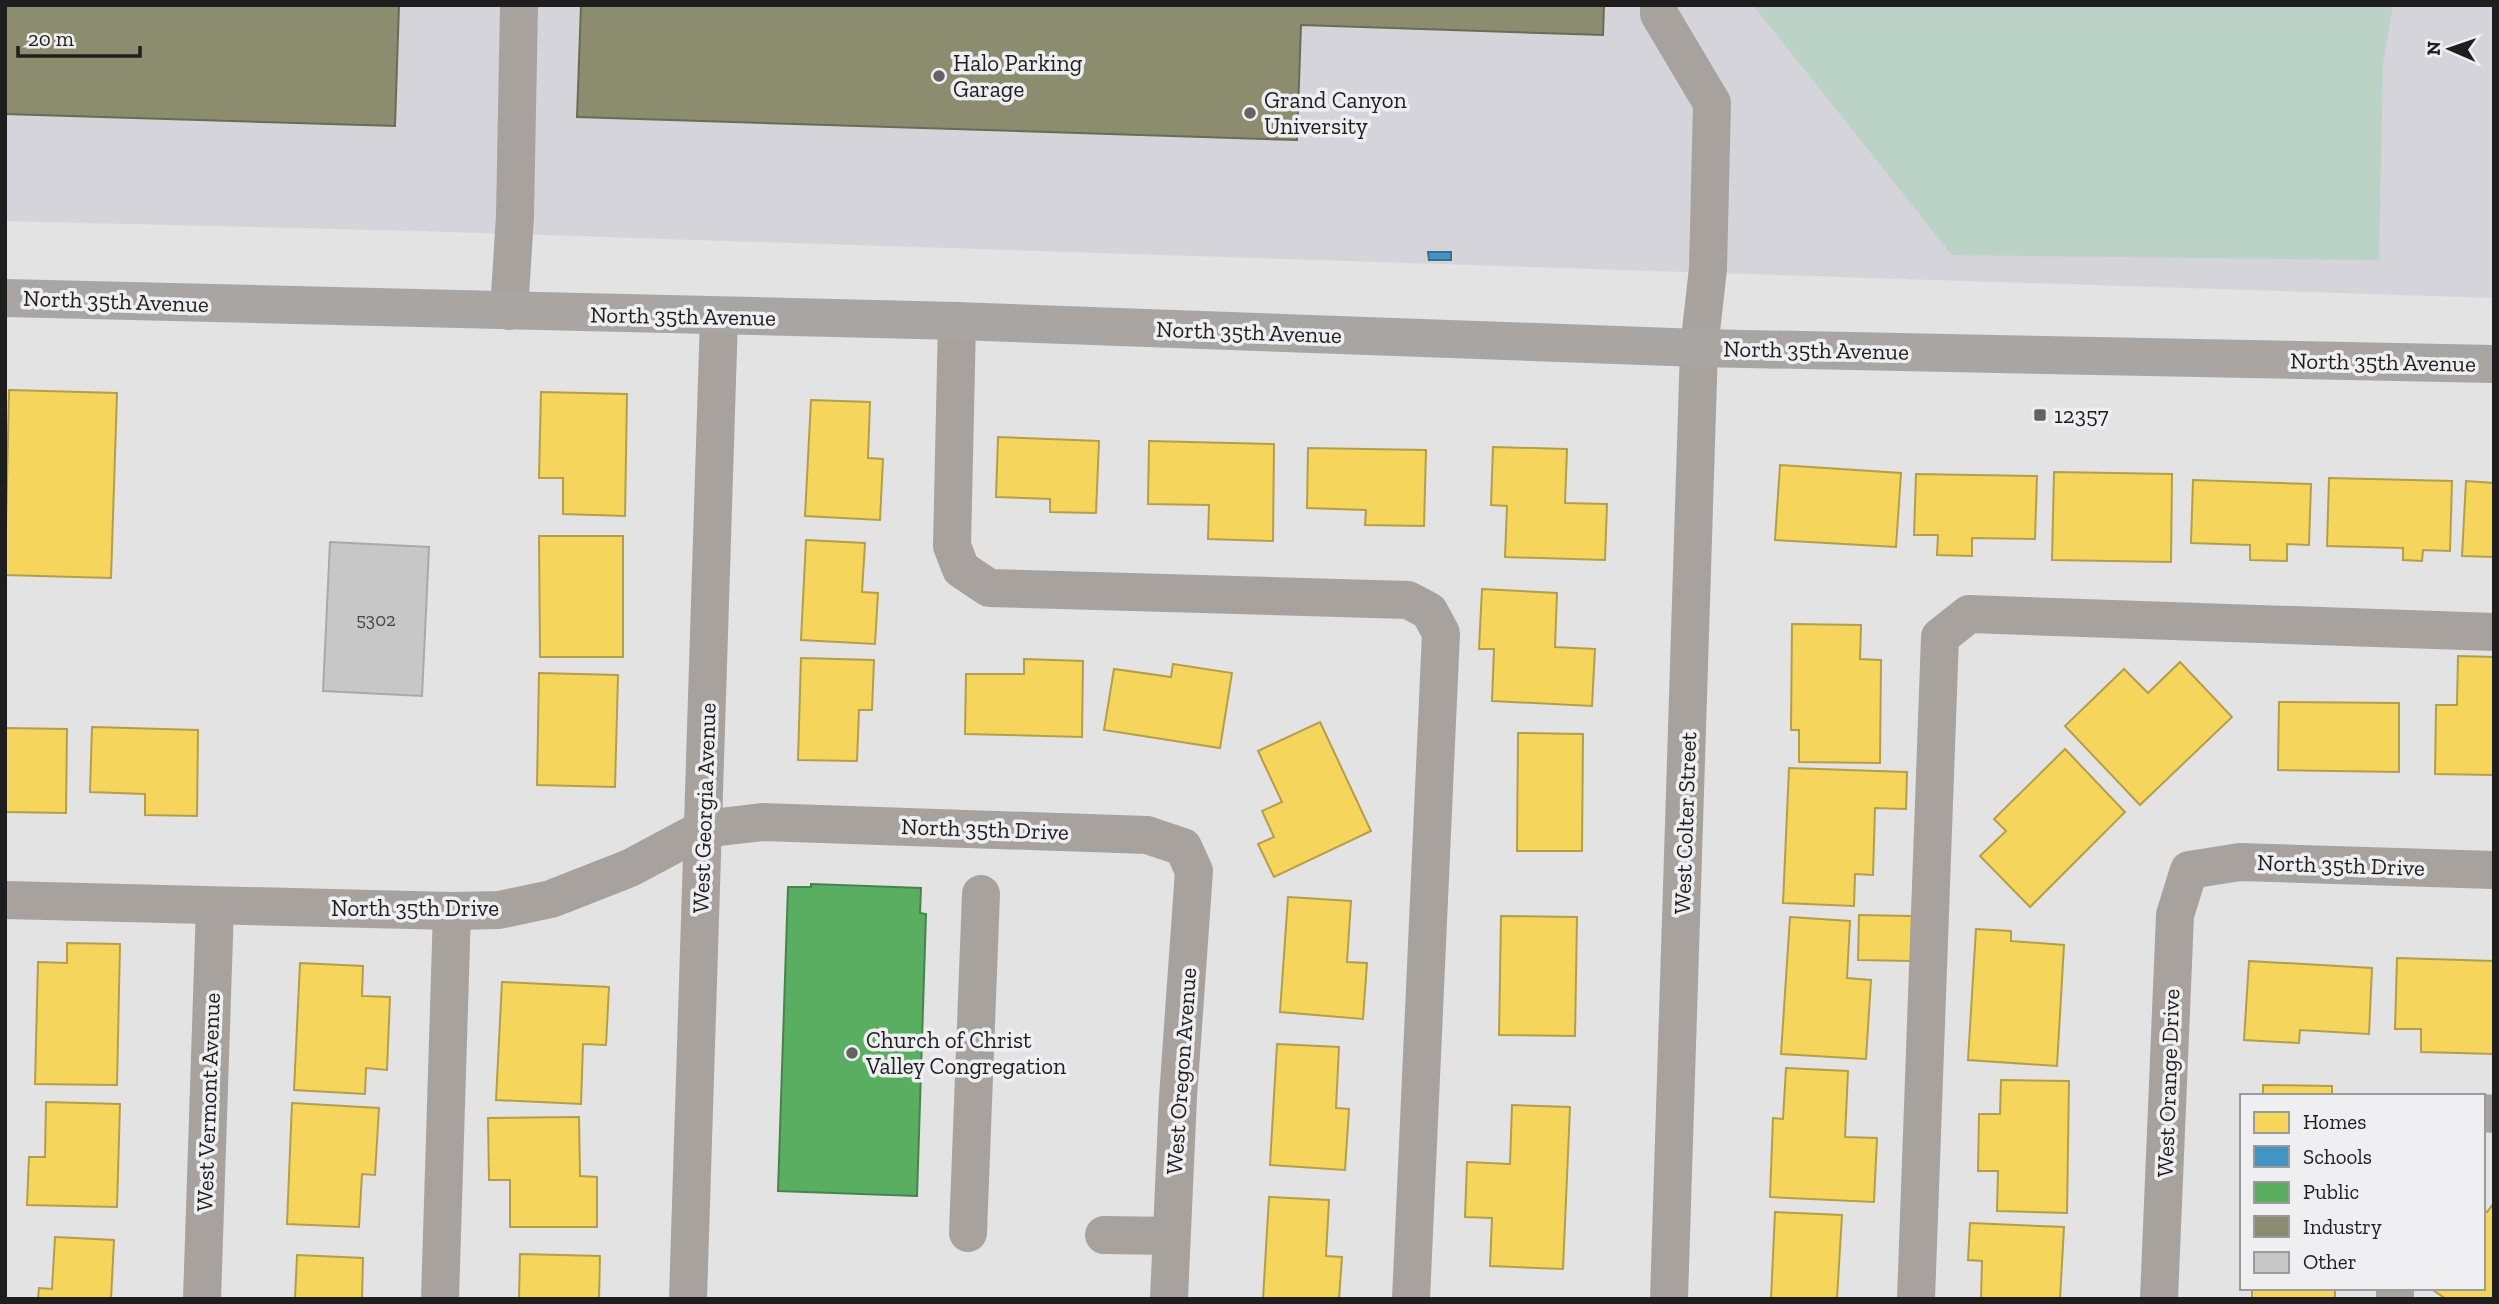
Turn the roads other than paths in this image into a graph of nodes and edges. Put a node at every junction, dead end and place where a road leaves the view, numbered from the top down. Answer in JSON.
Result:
{"nodes":[{"id":1,"x":519,"y":5,"type":"edge"},
{"id":2,"x":1659,"y":5,"type":"edge"},
{"id":3,"x":5,"y":298,"type":"edge"},
{"id":4,"x":509,"y":311,"type":"junction"},
{"id":5,"x":719,"y":317,"type":"junction"},
{"id":6,"x":957,"y":321,"type":"junction"},
{"id":7,"x":1699,"y":348,"type":"junction"},
{"id":8,"x":2494,"y":364,"type":"edge"},
{"id":9,"x":2494,"y":632,"type":"edge"},
{"id":10,"x":703,"y":829,"type":"junction"},
{"id":11,"x":1183,"y":846,"type":"joint"},
{"id":12,"x":2189,"y":870,"type":"joint"},
{"id":13,"x":2494,"y":870,"type":"edge"},
{"id":14,"x":981,"y":894,"type":"dead end"},
{"id":15,"x":5,"y":900,"type":"edge"},
{"id":16,"x":215,"y":906,"type":"junction"},
{"id":17,"x":452,"y":911,"type":"junction"},
{"id":18,"x":968,"y":1233,"type":"dead end"},
{"id":19,"x":1104,"y":1235,"type":"dead end"},
{"id":20,"x":1171,"y":1236,"type":"junction"},
{"id":21,"x":202,"y":1299,"type":"edge"},
{"id":22,"x":440,"y":1299,"type":"edge"},
{"id":23,"x":688,"y":1299,"type":"edge"},
{"id":24,"x":1169,"y":1299,"type":"edge"},
{"id":25,"x":1411,"y":1299,"type":"edge"},
{"id":26,"x":1669,"y":1299,"type":"edge"},
{"id":27,"x":1916,"y":1299,"type":"edge"},
{"id":28,"x":2159,"y":1299,"type":"edge"}],
"edges":[{"from":1,"to":4,"type":"street"},
{"from":2,"to":7,"type":"street","name":"West Colter Street"},
{"from":3,"to":4,"type":"main road","name":"North 35th Avenue"},
{"from":4,"to":5,"type":"main road","name":"North 35th Avenue"},
{"from":5,"to":6,"type":"main road","name":"North 35th Avenue"},
{"from":5,"to":10,"type":"street","name":"West Georgia Avenue"},
{"from":6,"to":7,"type":"main road","name":"North 35th Avenue"},
{"from":6,"to":25,"type":"street"},
{"from":7,"to":8,"type":"main road","name":"North 35th Avenue"},
{"from":7,"to":26,"type":"street","name":"West Colter Street"},
{"from":9,"to":27,"type":"street"},
{"from":10,"to":11,"type":"street","name":"North 35th Drive"},
{"from":10,"to":17,"type":"street","name":"North 35th Drive"},
{"from":10,"to":23,"type":"street","name":"West Georgia Avenue"},
{"from":11,"to":20,"type":"street","name":"West Oregon Avenue"},
{"from":12,"to":13,"type":"street","name":"North 35th Drive"},
{"from":12,"to":28,"type":"street","name":"West Orange Drive"},
{"from":14,"to":18,"type":"street"},
{"from":15,"to":16,"type":"street","name":"North 35th Drive"},
{"from":16,"to":17,"type":"street","name":"North 35th Drive"},
{"from":16,"to":21,"type":"street","name":"West Vermont Avenue"},
{"from":17,"to":22,"type":"street"},
{"from":19,"to":20,"type":"street"},
{"from":20,"to":24,"type":"street","name":"West Oregon Avenue"}]}
